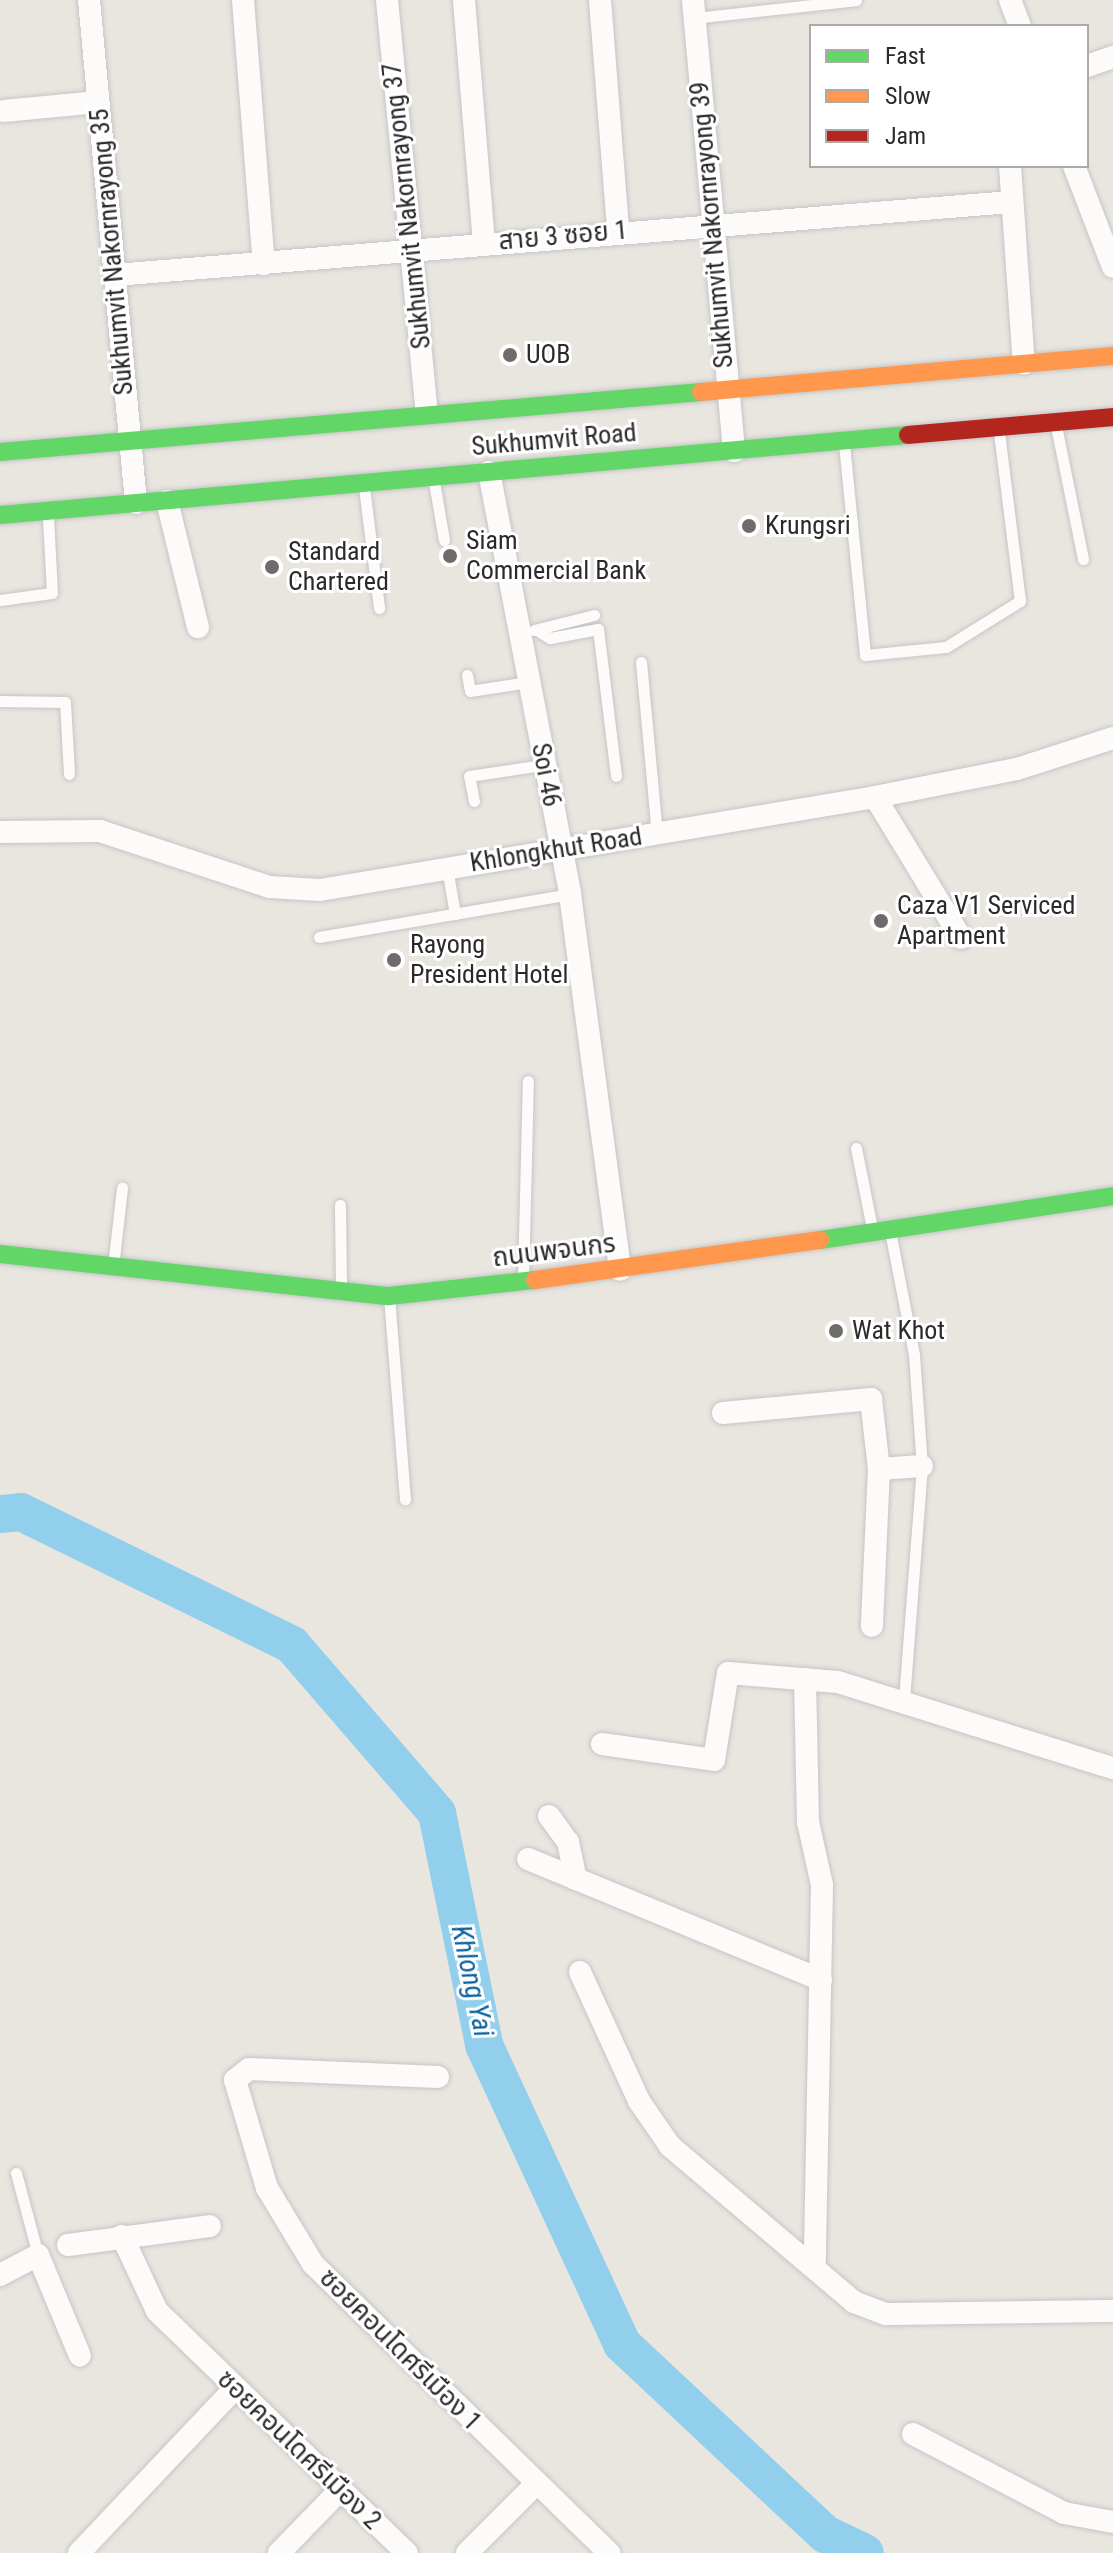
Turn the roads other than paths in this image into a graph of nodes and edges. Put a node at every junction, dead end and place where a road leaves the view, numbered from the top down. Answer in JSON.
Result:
{"nodes":[{"id":1,"x":89,"y":0,"type":"edge"},
{"id":2,"x":243,"y":0,"type":"edge"},
{"id":3,"x":387,"y":0,"type":"edge"},
{"id":4,"x":464,"y":0,"type":"edge"},
{"id":5,"x":600,"y":0,"type":"edge"},
{"id":6,"x":856,"y":0,"type":"edge"},
{"id":7,"x":1007,"y":0,"type":"edge"},
{"id":8,"x":694,"y":9,"type":"edge"},
{"id":9,"x":1005,"y":24,"type":"edge"},
{"id":10,"x":1019,"y":24,"type":"edge"},
{"id":11,"x":1113,"y":57,"type":"edge"},
{"id":12,"x":1089,"y":65,"type":"edge"},
{"id":13,"x":98,"y":102,"type":"junction"},
{"id":14,"x":4,"y":111,"type":"dead end"},
{"id":15,"x":1010,"y":168,"type":"edge"},
{"id":16,"x":1075,"y":168,"type":"edge"},
{"id":17,"x":1011,"y":202,"type":"junction"},
{"id":18,"x":709,"y":223,"type":"junction"},
{"id":19,"x":618,"y":231,"type":"junction"},
{"id":20,"x":484,"y":242,"type":"junction"},
{"id":21,"x":410,"y":250,"type":"junction"},
{"id":22,"x":264,"y":264,"type":"junction"},
{"id":23,"x":1113,"y":267,"type":"edge"},
{"id":24,"x":115,"y":275,"type":"junction"},
{"id":25,"x":1113,"y":356,"type":"edge"},
{"id":26,"x":1024,"y":364,"type":"junction"},
{"id":27,"x":726,"y":390,"type":"junction"},
{"id":28,"x":427,"y":412,"type":"junction"},
{"id":29,"x":1113,"y":417,"type":"edge"},
{"id":30,"x":1055,"y":421,"type":"junction"},
{"id":31,"x":998,"y":428,"type":"junction"},
{"id":32,"x":131,"y":440,"type":"junction"},
{"id":33,"x":844,"y":441,"type":"junction"},
{"id":34,"x":734,"y":451,"type":"junction"},
{"id":35,"x":0,"y":452,"type":"edge"},
{"id":36,"x":489,"y":472,"type":"junction"},
{"id":37,"x":433,"y":477,"type":"junction"},
{"id":38,"x":364,"y":482,"type":"junction"},
{"id":39,"x":167,"y":501,"type":"junction"},
{"id":40,"x":136,"y":503,"type":"junction"},
{"id":41,"x":48,"y":511,"type":"junction"},
{"id":42,"x":0,"y":515,"type":"edge"},
{"id":43,"x":444,"y":540,"type":"dead end"},
{"id":44,"x":1083,"y":559,"type":"dead end"},
{"id":45,"x":0,"y":600,"type":"edge"},
{"id":46,"x":379,"y":608,"type":"dead end"},
{"id":47,"x":594,"y":615,"type":"dead end"},
{"id":48,"x":518,"y":625,"type":"junction"},
{"id":49,"x":198,"y":627,"type":"dead end"},
{"id":50,"x":540,"y":632,"type":"junction"},
{"id":51,"x":641,"y":662,"type":"dead end"},
{"id":52,"x":467,"y":675,"type":"dead end"},
{"id":53,"x":528,"y":682,"type":"junction"},
{"id":54,"x":0,"y":701,"type":"edge"},
{"id":55,"x":1113,"y":738,"type":"edge"},
{"id":56,"x":543,"y":765,"type":"junction"},
{"id":57,"x":69,"y":774,"type":"dead end"},
{"id":58,"x":616,"y":776,"type":"dead end"},
{"id":59,"x":875,"y":797,"type":"junction"},
{"id":60,"x":474,"y":801,"type":"dead end"},
{"id":61,"x":0,"y":832,"type":"edge"},
{"id":62,"x":657,"y":833,"type":"junction"},
{"id":63,"x":561,"y":848,"type":"junction"},
{"id":64,"x":447,"y":868,"type":"junction"},
{"id":65,"x":570,"y":894,"type":"junction"},
{"id":66,"x":455,"y":914,"type":"junction"},
{"id":67,"x":319,"y":937,"type":"dead end"},
{"id":68,"x":961,"y":938,"type":"dead end"},
{"id":69,"x":528,"y":1081,"type":"dead end"},
{"id":70,"x":856,"y":1148,"type":"dead end"},
{"id":71,"x":122,"y":1188,"type":"dead end"},
{"id":72,"x":1113,"y":1196,"type":"edge"},
{"id":73,"x":340,"y":1205,"type":"dead end"},
{"id":74,"x":881,"y":1227,"type":"junction"},
{"id":75,"x":0,"y":1254,"type":"edge"},
{"id":76,"x":620,"y":1270,"type":"junction"},
{"id":77,"x":112,"y":1271,"type":"junction"},
{"id":78,"x":523,"y":1280,"type":"junction"},
{"id":79,"x":341,"y":1294,"type":"junction"},
{"id":80,"x":389,"y":1296,"type":"junction"},
{"id":81,"x":723,"y":1413,"type":"dead end"},
{"id":82,"x":922,"y":1466,"type":"junction"},
{"id":83,"x":879,"y":1469,"type":"junction"},
{"id":84,"x":405,"y":1499,"type":"dead end"},
{"id":85,"x":872,"y":1626,"type":"dead end"},
{"id":86,"x":805,"y":1679,"type":"junction"},
{"id":87,"x":904,"y":1699,"type":"junction"},
{"id":88,"x":602,"y":1744,"type":"dead end"},
{"id":89,"x":1113,"y":1768,"type":"edge"},
{"id":90,"x":549,"y":1816,"type":"dead end"},
{"id":91,"x":528,"y":1859,"type":"dead end"},
{"id":92,"x":576,"y":1879,"type":"junction"},
{"id":93,"x":580,"y":1972,"type":"dead end"},
{"id":94,"x":821,"y":1980,"type":"junction"},
{"id":95,"x":438,"y":2077,"type":"dead end"},
{"id":96,"x":16,"y":2173,"type":"dead end"},
{"id":97,"x":210,"y":2226,"type":"dead end"},
{"id":98,"x":122,"y":2236,"type":"junction"},
{"id":99,"x":68,"y":2245,"type":"dead end"},
{"id":100,"x":38,"y":2255,"type":"junction"},
{"id":101,"x":815,"y":2264,"type":"junction"},
{"id":102,"x":0,"y":2275,"type":"edge"},
{"id":103,"x":1113,"y":2311,"type":"edge"},
{"id":104,"x":80,"y":2356,"type":"dead end"},
{"id":105,"x":235,"y":2388,"type":"junction"},
{"id":106,"x":913,"y":2434,"type":"dead end"},
{"id":107,"x":537,"y":2483,"type":"junction"},
{"id":108,"x":340,"y":2490,"type":"junction"},
{"id":109,"x":1113,"y":2522,"type":"edge"},
{"id":110,"x":79,"y":2553,"type":"edge"},
{"id":111,"x":279,"y":2553,"type":"edge"},
{"id":112,"x":407,"y":2553,"type":"edge"},
{"id":113,"x":467,"y":2553,"type":"edge"},
{"id":114,"x":609,"y":2553,"type":"edge"}],
"edges":[{"from":1,"to":13,"type":"street","name":"Sukhumvit Nakornrayong 35"},
{"from":2,"to":22,"type":"street"},
{"from":3,"to":21,"type":"street","name":"Sukhumvit Nakornrayong 37"},
{"from":4,"to":20,"type":"street"},
{"from":5,"to":19,"type":"street"},
{"from":6,"to":8,"type":"lane"},
{"from":7,"to":9,"type":"street"},
{"from":7,"to":10,"type":"street"},
{"from":8,"to":18,"type":"street","name":"Sukhumvit Nakornrayong 39"},
{"from":11,"to":12,"type":"street"},
{"from":13,"to":14,"type":"street"},
{"from":13,"to":24,"type":"street","name":"Sukhumvit Nakornrayong 35"},
{"from":15,"to":17,"type":"street"},
{"from":16,"to":23,"type":"street"},
{"from":17,"to":18,"type":"street","name":"สาย 3 ซอย 1"},
{"from":17,"to":26,"type":"street"},
{"from":18,"to":19,"type":"street","name":"สาย 3 ซอย 1"},
{"from":18,"to":27,"type":"street","name":"Sukhumvit Nakornrayong 39"},
{"from":19,"to":20,"type":"street","name":"สาย 3 ซอย 1"},
{"from":20,"to":21,"type":"street","name":"สาย 3 ซอย 1"},
{"from":21,"to":22,"type":"street","name":"สาย 3 ซอย 1"},
{"from":21,"to":28,"type":"street","name":"Sukhumvit Nakornrayong 37"},
{"from":22,"to":24,"type":"street","name":"สาย 3 ซอย 1"},
{"from":24,"to":32,"type":"street","name":"Sukhumvit Nakornrayong 35"},
{"from":25,"to":26,"type":"main road","name":"Sukhumvit Road"},
{"from":26,"to":27,"type":"main road","name":"Sukhumvit Road"},
{"from":27,"to":28,"type":"main road","name":"Sukhumvit Road"},
{"from":27,"to":34,"type":"street","name":"Sukhumvit Nakornrayong 39"},
{"from":28,"to":32,"type":"main road","name":"Sukhumvit Road"},
{"from":29,"to":30,"type":"main road","name":"Sukhumvit Road"},
{"from":30,"to":31,"type":"main road","name":"Sukhumvit Road"},
{"from":30,"to":44,"type":"lane"},
{"from":31,"to":33,"type":"main road","name":"Sukhumvit Road"},
{"from":31,"to":33,"type":"lane"},
{"from":32,"to":35,"type":"main road","name":"Sukhumvit Road"},
{"from":32,"to":40,"type":"street","name":"Sukhumvit Nakornrayong 35"},
{"from":33,"to":34,"type":"main road","name":"Sukhumvit Road"},
{"from":34,"to":36,"type":"main road","name":"Sukhumvit Road"},
{"from":36,"to":37,"type":"main road","name":"Sukhumvit Road"},
{"from":36,"to":48,"type":"street","name":"Soi 46"},
{"from":37,"to":38,"type":"main road","name":"Sukhumvit Road"},
{"from":37,"to":43,"type":"lane"},
{"from":38,"to":39,"type":"main road","name":"Sukhumvit Road"},
{"from":38,"to":46,"type":"lane"},
{"from":39,"to":40,"type":"main road","name":"Sukhumvit Road"},
{"from":39,"to":49,"type":"street"},
{"from":40,"to":41,"type":"main road","name":"Sukhumvit Road"},
{"from":41,"to":42,"type":"main road","name":"Sukhumvit Road"},
{"from":41,"to":45,"type":"lane"},
{"from":47,"to":50,"type":"lane"},
{"from":48,"to":50,"type":"lane"},
{"from":48,"to":53,"type":"street","name":"Soi 46"},
{"from":50,"to":58,"type":"lane"},
{"from":51,"to":62,"type":"lane"},
{"from":52,"to":53,"type":"lane"},
{"from":53,"to":56,"type":"street","name":"Soi 46"},
{"from":54,"to":57,"type":"lane"},
{"from":55,"to":59,"type":"street","name":"Khlongkhut Road"},
{"from":56,"to":60,"type":"lane"},
{"from":56,"to":63,"type":"street","name":"Soi 46"},
{"from":59,"to":62,"type":"street","name":"Khlongkhut Road"},
{"from":59,"to":68,"type":"street"},
{"from":61,"to":64,"type":"street","name":"Khlongkhut Road"},
{"from":62,"to":63,"type":"street","name":"Khlongkhut Road"},
{"from":63,"to":64,"type":"street","name":"Khlongkhut Road"},
{"from":63,"to":65,"type":"street","name":"Soi 46"},
{"from":64,"to":66,"type":"lane"},
{"from":65,"to":66,"type":"lane"},
{"from":65,"to":76,"type":"street","name":"Soi 46"},
{"from":66,"to":67,"type":"lane"},
{"from":69,"to":78,"type":"lane"},
{"from":70,"to":74,"type":"lane"},
{"from":71,"to":77,"type":"lane"},
{"from":72,"to":74,"type":"main road","name":"ถนนพจนกร"},
{"from":73,"to":79,"type":"lane"},
{"from":74,"to":76,"type":"main road","name":"ถนนพจนกร"},
{"from":74,"to":82,"type":"lane"},
{"from":75,"to":77,"type":"main road","name":"ถนนพจนกร"},
{"from":76,"to":78,"type":"main road","name":"ถนนพจนกร"},
{"from":77,"to":79,"type":"main road","name":"ถนนพจนกร"},
{"from":78,"to":80,"type":"main road","name":"ถนนพจนกร"},
{"from":79,"to":80,"type":"main road","name":"ถนนพจนกร"},
{"from":80,"to":84,"type":"lane"},
{"from":81,"to":83,"type":"street"},
{"from":82,"to":83,"type":"street"},
{"from":82,"to":87,"type":"lane"},
{"from":83,"to":85,"type":"street"},
{"from":86,"to":87,"type":"street"},
{"from":86,"to":88,"type":"street"},
{"from":86,"to":94,"type":"street"},
{"from":87,"to":89,"type":"street"},
{"from":90,"to":92,"type":"street"},
{"from":91,"to":92,"type":"street"},
{"from":92,"to":94,"type":"street"},
{"from":93,"to":101,"type":"street"},
{"from":94,"to":101,"type":"street"},
{"from":95,"to":107,"type":"street","name":"ซอยคอนโดศรีเมือง 1"},
{"from":96,"to":100,"type":"lane"},
{"from":97,"to":98,"type":"street"},
{"from":98,"to":99,"type":"street"},
{"from":98,"to":105,"type":"street","name":"ซอยคอนโดศรีเมือง 2"},
{"from":100,"to":102,"type":"street"},
{"from":100,"to":104,"type":"street"},
{"from":101,"to":103,"type":"street"},
{"from":105,"to":108,"type":"street","name":"ซอยคอนโดศรีเมือง 2"},
{"from":105,"to":110,"type":"street"},
{"from":106,"to":109,"type":"street"},
{"from":107,"to":113,"type":"street"},
{"from":107,"to":114,"type":"street","name":"ซอยคอนโดศรีเมือง 1"},
{"from":108,"to":111,"type":"street"},
{"from":108,"to":112,"type":"street","name":"ซอยคอนโดศรีเมือง 2"}]}
